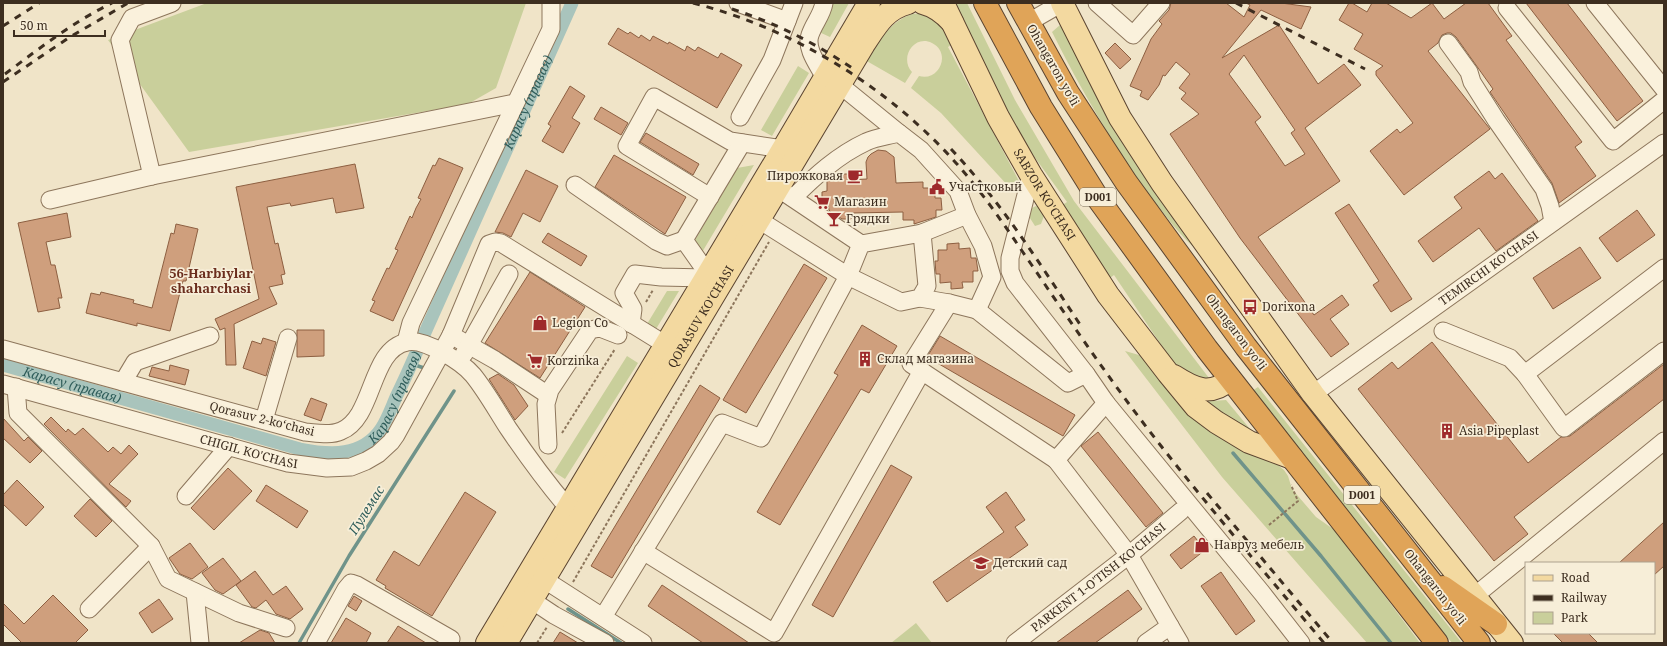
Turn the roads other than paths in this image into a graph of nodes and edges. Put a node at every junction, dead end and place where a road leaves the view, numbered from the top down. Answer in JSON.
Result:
{"nodes":[{"id":1,"x":172,"y":3,"type":"edge"},
{"id":2,"x":551,"y":3,"type":"edge"},
{"id":3,"x":738,"y":3,"type":"edge"},
{"id":4,"x":794,"y":3,"type":"edge"},
{"id":5,"x":824,"y":3,"type":"edge"},
{"id":6,"x":869,"y":3,"type":"edge"},
{"id":7,"x":908,"y":3,"type":"edge"},
{"id":8,"x":923,"y":3,"type":"edge"},
{"id":9,"x":944,"y":3,"type":"edge"},
{"id":10,"x":985,"y":3,"type":"edge"},
{"id":11,"x":1018,"y":3,"type":"edge"},
{"id":12,"x":1062,"y":3,"type":"edge"},
{"id":13,"x":1097,"y":3,"type":"edge"},
{"id":14,"x":1161,"y":3,"type":"edge"},
{"id":15,"x":1595,"y":3,"type":"edge"},
{"id":16,"x":1507,"y":8,"type":"dead end"},
{"id":17,"x":787,"y":21,"type":"junction"},
{"id":18,"x":1029,"y":22,"type":"junction"},
{"id":19,"x":954,"y":24,"type":"junction"},
{"id":20,"x":1448,"y":43,"type":"dead end"},
{"id":21,"x":832,"y":82,"type":"junction"},
{"id":22,"x":1664,"y":89,"type":"edge"},
{"id":23,"x":1664,"y":100,"type":"edge"},
{"id":24,"x":515,"y":103,"type":"junction"},
{"id":25,"x":740,"y":117,"type":"dead end"},
{"id":26,"x":899,"y":133,"type":"junction"},
{"id":27,"x":742,"y":143,"type":"junction"},
{"id":28,"x":1664,"y":143,"type":"edge"},
{"id":29,"x":783,"y":149,"type":"junction"},
{"id":30,"x":1031,"y":175,"type":"junction"},
{"id":31,"x":152,"y":176,"type":"junction"},
{"id":32,"x":576,"y":185,"type":"dead end"},
{"id":33,"x":785,"y":193,"type":"junction"},
{"id":34,"x":710,"y":197,"type":"junction"},
{"id":35,"x":50,"y":200,"type":"dead end"},
{"id":36,"x":967,"y":216,"type":"junction"},
{"id":37,"x":1553,"y":222,"type":"junction"},
{"id":38,"x":767,"y":225,"type":"junction"},
{"id":39,"x":922,"y":233,"type":"junction"},
{"id":40,"x":684,"y":240,"type":"junction"},
{"id":41,"x":861,"y":244,"type":"junction"},
{"id":42,"x":1664,"y":268,"type":"edge"},
{"id":43,"x":509,"y":274,"type":"dead end"},
{"id":44,"x":707,"y":276,"type":"junction"},
{"id":45,"x":848,"y":276,"type":"junction"},
{"id":46,"x":920,"y":298,"type":"junction"},
{"id":47,"x":949,"y":303,"type":"junction"},
{"id":48,"x":977,"y":310,"type":"junction"},
{"id":49,"x":631,"y":324,"type":"junction"},
{"id":50,"x":1443,"y":331,"type":"dead end"},
{"id":51,"x":451,"y":335,"type":"junction"},
{"id":52,"x":618,"y":335,"type":"dead end"},
{"id":53,"x":210,"y":336,"type":"dead end"},
{"id":54,"x":288,"y":338,"type":"dead end"},
{"id":55,"x":410,"y":342,"type":"junction"},
{"id":56,"x":469,"y":344,"type":"junction"},
{"id":57,"x":666,"y":345,"type":"junction"},
{"id":58,"x":1246,"y":347,"type":"junction"},
{"id":59,"x":3,"y":349,"type":"edge"},
{"id":60,"x":436,"y":350,"type":"junction"},
{"id":61,"x":1664,"y":351,"type":"edge"},
{"id":62,"x":459,"y":364,"type":"junction"},
{"id":63,"x":922,"y":371,"type":"junction"},
{"id":64,"x":1168,"y":373,"type":"junction"},
{"id":65,"x":1086,"y":374,"type":"junction"},
{"id":66,"x":1525,"y":374,"type":"junction"},
{"id":67,"x":1230,"y":378,"type":"junction"},
{"id":68,"x":123,"y":382,"type":"junction"},
{"id":69,"x":10,"y":386,"type":"edge"},
{"id":70,"x":1314,"y":394,"type":"junction"},
{"id":71,"x":548,"y":395,"type":"junction"},
{"id":72,"x":1106,"y":403,"type":"junction"},
{"id":73,"x":264,"y":420,"type":"junction"},
{"id":74,"x":1664,"y":441,"type":"edge"},
{"id":75,"x":554,"y":442,"type":"road end"},
{"id":76,"x":229,"y":446,"type":"junction"},
{"id":77,"x":1292,"y":458,"type":"junction"},
{"id":78,"x":1056,"y":460,"type":"junction"},
{"id":79,"x":186,"y":496,"type":"dead end"},
{"id":80,"x":568,"y":508,"type":"junction"},
{"id":81,"x":1181,"y":511,"type":"dead end"},
{"id":82,"x":151,"y":546,"type":"junction"},
{"id":83,"x":643,"y":551,"type":"junction"},
{"id":84,"x":1129,"y":555,"type":"junction"},
{"id":85,"x":1424,"y":573,"type":"junction"},
{"id":86,"x":537,"y":574,"type":"junction"},
{"id":87,"x":195,"y":592,"type":"junction"},
{"id":88,"x":525,"y":596,"type":"junction"},
{"id":89,"x":1470,"y":599,"type":"junction"},
{"id":90,"x":89,"y":609,"type":"dead end"},
{"id":91,"x":602,"y":617,"type":"junction"},
{"id":92,"x":1496,"y":624,"type":"joint"},
{"id":93,"x":1170,"y":626,"type":"junction"},
{"id":94,"x":286,"y":628,"type":"dead end"},
{"id":95,"x":780,"y":638,"type":"edge"},
{"id":96,"x":451,"y":639,"type":"dead end"},
{"id":97,"x":597,"y":641,"type":"edge"},
{"id":98,"x":200,"y":643,"type":"edge"},
{"id":99,"x":316,"y":643,"type":"edge"},
{"id":100,"x":487,"y":643,"type":"edge"},
{"id":101,"x":506,"y":643,"type":"edge"},
{"id":102,"x":643,"y":643,"type":"edge"},
{"id":103,"x":1016,"y":643,"type":"edge"},
{"id":104,"x":1146,"y":643,"type":"edge"},
{"id":105,"x":1180,"y":643,"type":"edge"},
{"id":106,"x":1301,"y":643,"type":"edge"},
{"id":107,"x":1437,"y":643,"type":"edge"},
{"id":108,"x":1479,"y":643,"type":"edge"},
{"id":109,"x":1512,"y":643,"type":"edge"}],
"edges":[{"from":1,"to":31,"type":"street"},
{"from":2,"to":24,"type":"street"},
{"from":3,"to":17,"type":"street"},
{"from":4,"to":17,"type":"street"},
{"from":5,"to":21,"type":"street"},
{"from":6,"to":21,"type":"main road","name":"QORASUV KO'CHASI"},
{"from":7,"to":21,"type":"main road","name":"QORASUV KO'CHASI"},
{"from":8,"to":19,"type":"main road"},
{"from":9,"to":19,"type":"main road","name":"SABZOR KO'CHASI"},
{"from":10,"to":67,"type":"highway","number":"D001"},
{"from":11,"to":18,"type":"highway","name":"Ohangaron yoʻli","number":"D001"},
{"from":12,"to":18,"type":"street"},
{"from":12,"to":70,"type":"main road","name":"Ohangaron yoʻli"},
{"from":13,"to":14,"type":"street"},
{"from":15,"to":22,"type":"street"},
{"from":16,"to":23,"type":"street"},
{"from":17,"to":25,"type":"street"},
{"from":18,"to":58,"type":"highway","name":"Ohangaron yoʻli","number":"D001"},
{"from":19,"to":30,"type":"main road","name":"SABZOR KO'CHASI"},
{"from":20,"to":37,"type":"street"},
{"from":21,"to":26,"type":"street"},
{"from":21,"to":29,"type":"main road","name":"QORASUV KO'CHASI"},
{"from":21,"to":33,"type":"main road","name":"QORASUV KO'CHASI"},
{"from":24,"to":31,"type":"street"},
{"from":24,"to":55,"type":"street"},
{"from":26,"to":33,"type":"street"},
{"from":26,"to":36,"type":"street"},
{"from":27,"to":29,"type":"street"},
{"from":27,"to":34,"type":"street"},
{"from":27,"to":34,"type":"street"},
{"from":28,"to":37,"type":"street","name":"TEMIRCHI KO'CHASI"},
{"from":29,"to":44,"type":"main road","name":"QORASUV KO'CHASI"},
{"from":30,"to":64,"type":"main road","name":"SABZOR KO'CHASI"},
{"from":30,"to":65,"type":"street"},
{"from":31,"to":35,"type":"street"},
{"from":32,"to":40,"type":"street"},
{"from":33,"to":38,"type":"main road","name":"QORASUV KO'CHASI"},
{"from":33,"to":41,"type":"street"},
{"from":34,"to":40,"type":"street"},
{"from":36,"to":39,"type":"street"},
{"from":36,"to":48,"type":"street"},
{"from":37,"to":70,"type":"street","name":"TEMIRCHI KO'CHASI"},
{"from":38,"to":45,"type":"street"},
{"from":38,"to":86,"type":"main road","name":"QORASUV KO'CHASI"},
{"from":39,"to":41,"type":"street"},
{"from":39,"to":46,"type":"street"},
{"from":40,"to":44,"type":"street"},
{"from":41,"to":45,"type":"street"},
{"from":42,"to":66,"type":"street"},
{"from":43,"to":56,"type":"street"},
{"from":44,"to":49,"type":"street"},
{"from":44,"to":57,"type":"main road","name":"QORASUV KO'CHASI"},
{"from":45,"to":46,"type":"street"},
{"from":45,"to":83,"type":"street"},
{"from":46,"to":47,"type":"street"},
{"from":47,"to":48,"type":"street"},
{"from":47,"to":63,"type":"street"},
{"from":48,"to":65,"type":"street"},
{"from":49,"to":51,"type":"street","name":"CHIGIL KO'CHASI"},
{"from":49,"to":57,"type":"street","name":"CHIGIL KO'CHASI"},
{"from":50,"to":66,"type":"street"},
{"from":51,"to":56,"type":"street"},
{"from":51,"to":60,"type":"street","name":"CHIGIL KO'CHASI"},
{"from":52,"to":71,"type":"street"},
{"from":53,"to":68,"type":"street"},
{"from":54,"to":73,"type":"street"},
{"from":55,"to":60,"type":"street"},
{"from":55,"to":73,"type":"street","name":"Qorasuv 2-koʻchasi"},
{"from":56,"to":62,"type":"street"},
{"from":56,"to":71,"type":"street"},
{"from":57,"to":80,"type":"main road","name":"QORASUV KO'CHASI"},
{"from":58,"to":67,"type":"highway"},
{"from":58,"to":85,"type":"highway","name":"Ohangaron yoʻli","number":"D001"},
{"from":59,"to":68,"type":"street","name":"Qorasuv 2-koʻchasi"},
{"from":60,"to":62,"type":"street"},
{"from":60,"to":76,"type":"street","name":"CHIGIL KO'CHASI"},
{"from":61,"to":66,"type":"street"},
{"from":62,"to":80,"type":"street"},
{"from":63,"to":78,"type":"street"},
{"from":63,"to":95,"type":"street"},
{"from":64,"to":67,"type":"main road"},
{"from":64,"to":77,"type":"main road","name":"SABZOR KO'CHASI"},
{"from":65,"to":72,"type":"street"},
{"from":67,"to":77,"type":"highway","number":"D001"},
{"from":68,"to":73,"type":"street","name":"Qorasuv 2-koʻchasi"},
{"from":69,"to":76,"type":"street","name":"CHIGIL KO'CHASI"},
{"from":69,"to":82,"type":"street"},
{"from":70,"to":89,"type":"main road","name":"Ohangaron yoʻli"},
{"from":71,"to":75,"type":"street"},
{"from":72,"to":78,"type":"street"},
{"from":72,"to":106,"type":"street"},
{"from":74,"to":89,"type":"street"},
{"from":76,"to":79,"type":"street"},
{"from":77,"to":107,"type":"highway","number":"D001"},
{"from":78,"to":84,"type":"street"},
{"from":80,"to":86,"type":"main road","name":"QORASUV KO'CHASI"},
{"from":81,"to":84,"type":"street","name":"PARKENT 1-O'TISH KO'CHASI"},
{"from":82,"to":87,"type":"street"},
{"from":82,"to":90,"type":"street"},
{"from":83,"to":91,"type":"street"},
{"from":83,"to":95,"type":"street"},
{"from":84,"to":93,"type":"street"},
{"from":84,"to":103,"type":"street","name":"PARKENT 1-O'TISH KO'CHASI"},
{"from":85,"to":89,"type":"highway"},
{"from":85,"to":108,"type":"highway","name":"Ohangaron yoʻli","number":"D001"},
{"from":86,"to":88,"type":"main road","name":"QORASUV KO'CHASI"},
{"from":86,"to":91,"type":"street"},
{"from":87,"to":94,"type":"street"},
{"from":87,"to":98,"type":"street"},
{"from":88,"to":97,"type":"street"},
{"from":88,"to":100,"type":"main road","name":"QORASUV KO'CHASI"},
{"from":88,"to":101,"type":"main road","name":"QORASUV KO'CHASI"},
{"from":89,"to":92,"type":"highway"},
{"from":91,"to":102,"type":"street"},
{"from":92,"to":109,"type":"main road"},
{"from":93,"to":104,"type":"street"},
{"from":93,"to":105,"type":"street"},
{"from":96,"to":99,"type":"street"}]}
